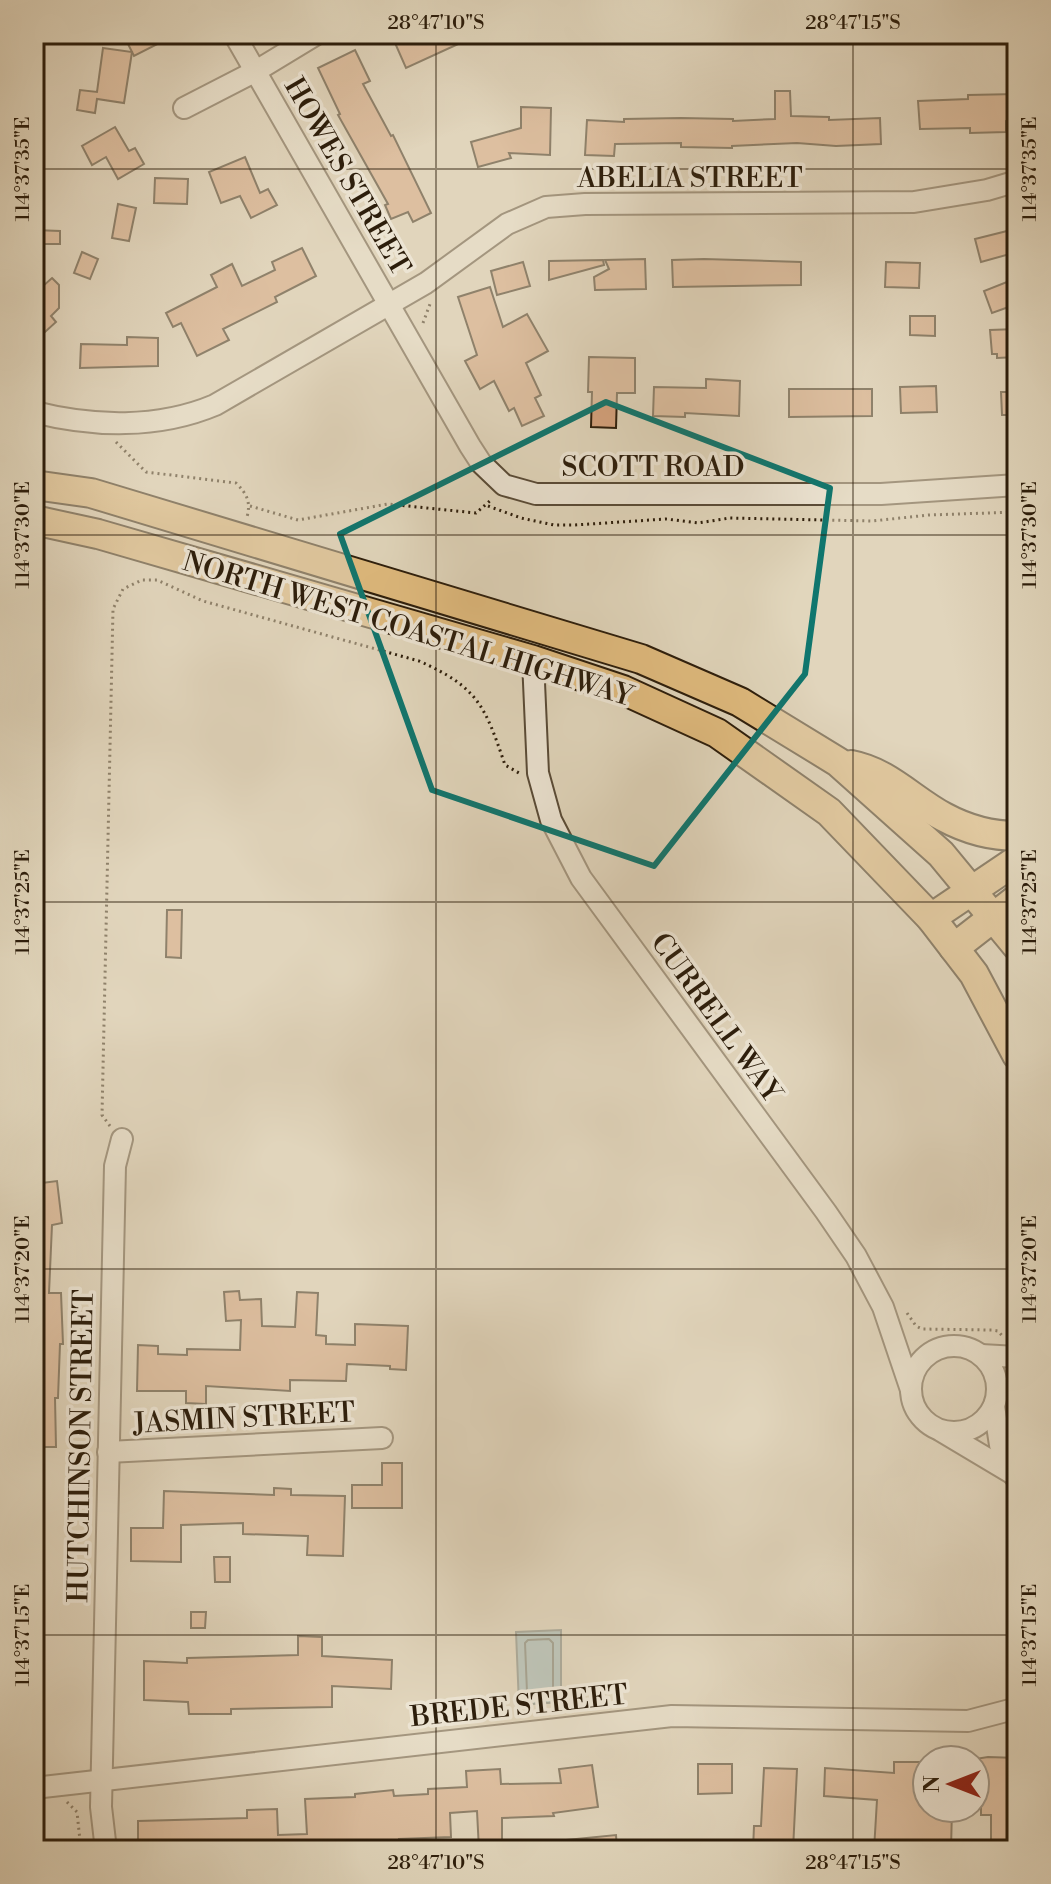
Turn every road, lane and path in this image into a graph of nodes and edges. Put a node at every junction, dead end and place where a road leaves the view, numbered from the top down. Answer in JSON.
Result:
{"nodes":[{"id":1,"x":234,"y":34,"type":"edge"},
{"id":2,"x":263,"y":34,"type":"edge"},
{"id":3,"x":317,"y":34,"type":"edge"},
{"id":4,"x":281,"y":40,"type":"dead end"},
{"id":5,"x":256,"y":71,"type":"junction"},
{"id":6,"x":184,"y":108,"type":"dead end"},
{"id":7,"x":1017,"y":181,"type":"edge"},
{"id":8,"x":389,"y":305,"type":"junction"},
{"id":9,"x":34,"y":412,"type":"edge"},
{"id":10,"x":116,"y":435,"type":"dead end"},
{"id":11,"x":34,"y":485,"type":"edge"},
{"id":12,"x":1017,"y":485,"type":"edge"},
{"id":13,"x":1017,"y":512,"type":"edge"},
{"id":14,"x":34,"y":520,"type":"edge"},
{"id":15,"x":222,"y":596,"type":"dead end"},
{"id":16,"x":219,"y":605,"type":"junction"},
{"id":17,"x":533,"y":660,"type":"junction"},
{"id":18,"x":838,"y":762,"type":"junction"},
{"id":19,"x":526,"y":773,"type":"dead end"},
{"id":20,"x":1017,"y":836,"type":"edge"},
{"id":21,"x":1017,"y":860,"type":"edge"},
{"id":22,"x":972,"y":889,"type":"junction"},
{"id":23,"x":1017,"y":899,"type":"edge"},
{"id":24,"x":994,"y":917,"type":"junction"},
{"id":25,"x":931,"y":918,"type":"junction"},
{"id":26,"x":1017,"y":946,"type":"edge"},
{"id":27,"x":954,"y":948,"type":"junction"},
{"id":28,"x":1017,"y":1055,"type":"edge"},
{"id":29,"x":102,"y":1115,"type":"dead end"},
{"id":30,"x":122,"y":1139,"type":"dead end"},
{"id":31,"x":981,"y":1355,"type":"junction"},
{"id":32,"x":1017,"y":1357,"type":"edge"},
{"id":33,"x":1017,"y":1383,"type":"edge"},
{"id":34,"x":911,"y":1390,"type":"junction"},
{"id":35,"x":995,"y":1403,"type":"junction"},
{"id":36,"x":937,"y":1429,"type":"junction"},
{"id":37,"x":382,"y":1438,"type":"dead end"},
{"id":38,"x":108,"y":1452,"type":"junction"},
{"id":39,"x":1015,"y":1477,"type":"edge"},
{"id":40,"x":1010,"y":1710,"type":"dead end"},
{"id":41,"x":101,"y":1780,"type":"junction"},
{"id":42,"x":34,"y":1788,"type":"edge"},
{"id":43,"x":64,"y":1794,"type":"dead end"},
{"id":44,"x":81,"y":1850,"type":"edge"},
{"id":45,"x":106,"y":1850,"type":"edge"}],
"edges":[{"from":1,"to":5,"type":"street","name":"HOWES STREET"},
{"from":2,"to":4,"type":"path"},
{"from":3,"to":5,"type":"street"},
{"from":5,"to":6,"type":"street"},
{"from":5,"to":8,"type":"street","name":"HOWES STREET"},
{"from":7,"to":8,"type":"street","name":"ABELIA STREET"},
{"from":8,"to":9,"type":"street","name":"ABELIA STREET"},
{"from":8,"to":12,"type":"street","name":"SCOTT ROAD"},
{"from":10,"to":13,"type":"path"},
{"from":11,"to":18,"type":"highway","name":"NORTH WEST COASTAL HIGHWAY"},
{"from":14,"to":17,"type":"highway","name":"NORTH WEST COASTAL HIGHWAY"},
{"from":15,"to":16,"type":"path"},
{"from":16,"to":19,"type":"path"},
{"from":16,"to":29,"type":"path"},
{"from":17,"to":25,"type":"highway","name":"NORTH WEST COASTAL HIGHWAY"},
{"from":17,"to":34,"type":"street","name":"CURRELL WAY"},
{"from":18,"to":20,"type":"highway"},
{"from":18,"to":22,"type":"highway","name":"NORTH WEST COASTAL HIGHWAY"},
{"from":21,"to":22,"type":"highway"},
{"from":22,"to":24,"type":"highway","name":"NORTH WEST COASTAL HIGHWAY"},
{"from":22,"to":25,"type":"highway"},
{"from":23,"to":24,"type":"highway"},
{"from":24,"to":26,"type":"highway","name":"NORTH WEST COASTAL HIGHWAY"},
{"from":24,"to":27,"type":"highway"},
{"from":25,"to":27,"type":"highway","name":"NORTH WEST COASTAL HIGHWAY"},
{"from":27,"to":28,"type":"highway","name":"NORTH WEST COASTAL HIGHWAY"},
{"from":30,"to":38,"type":"street","name":"HUTCHINSON STREET"},
{"from":31,"to":32,"type":"street"},
{"from":31,"to":34,"type":"street"},
{"from":31,"to":35,"type":"street"},
{"from":33,"to":35,"type":"street"},
{"from":34,"to":36,"type":"street"},
{"from":35,"to":36,"type":"street"},
{"from":35,"to":39,"type":"street"},
{"from":36,"to":39,"type":"street"},
{"from":37,"to":38,"type":"street","name":"JASMIN STREET"},
{"from":38,"to":41,"type":"street","name":"HUTCHINSON STREET"},
{"from":40,"to":41,"type":"street","name":"BREDE STREET"},
{"from":41,"to":42,"type":"street","name":"BREDE STREET"},
{"from":41,"to":45,"type":"street","name":"HUTCHINSON STREET"},
{"from":43,"to":44,"type":"path"}]}
